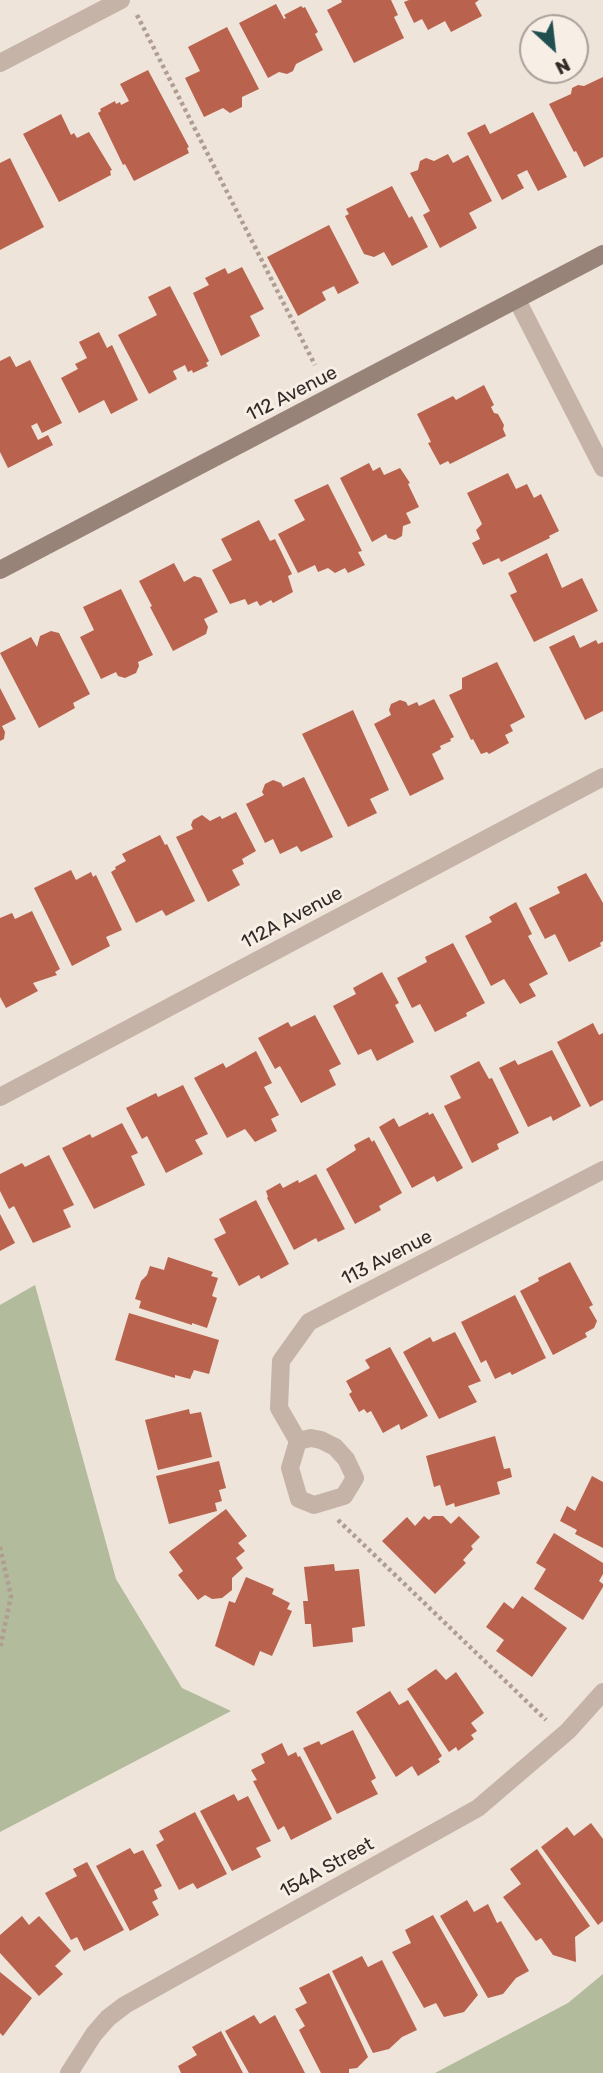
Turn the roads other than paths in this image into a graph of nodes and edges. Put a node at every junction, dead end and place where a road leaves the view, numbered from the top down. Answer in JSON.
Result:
{"nodes":[{"id":1,"x":128,"y":6,"type":"edge"},
{"id":2,"x":90,"y":7,"type":"edge"},
{"id":3,"x":0,"y":63,"type":"edge"},
{"id":4,"x":603,"y":254,"type":"edge"},
{"id":5,"x":517,"y":300,"type":"junction"},
{"id":6,"x":603,"y":468,"type":"edge"},
{"id":7,"x":0,"y":570,"type":"edge"},
{"id":8,"x":603,"y":777,"type":"edge"},
{"id":9,"x":0,"y":1097,"type":"edge"},
{"id":10,"x":603,"y":1170,"type":"edge"},
{"id":11,"x":298,"y":1441,"type":"dead end"},
{"id":12,"x":603,"y":1692,"type":"edge"},
{"id":13,"x":69,"y":2073,"type":"edge"}],
"edges":[{"from":1,"to":2,"type":"street"},
{"from":2,"to":3,"type":"street"},
{"from":4,"to":5,"type":"street","name":"112 Avenue"},
{"from":5,"to":6,"type":"street"},
{"from":5,"to":7,"type":"street","name":"112 Avenue"},
{"from":8,"to":9,"type":"street","name":"112A Avenue"},
{"from":10,"to":11,"type":"street","name":"113 Avenue"},
{"from":12,"to":13,"type":"street","name":"154A Street"}]}
